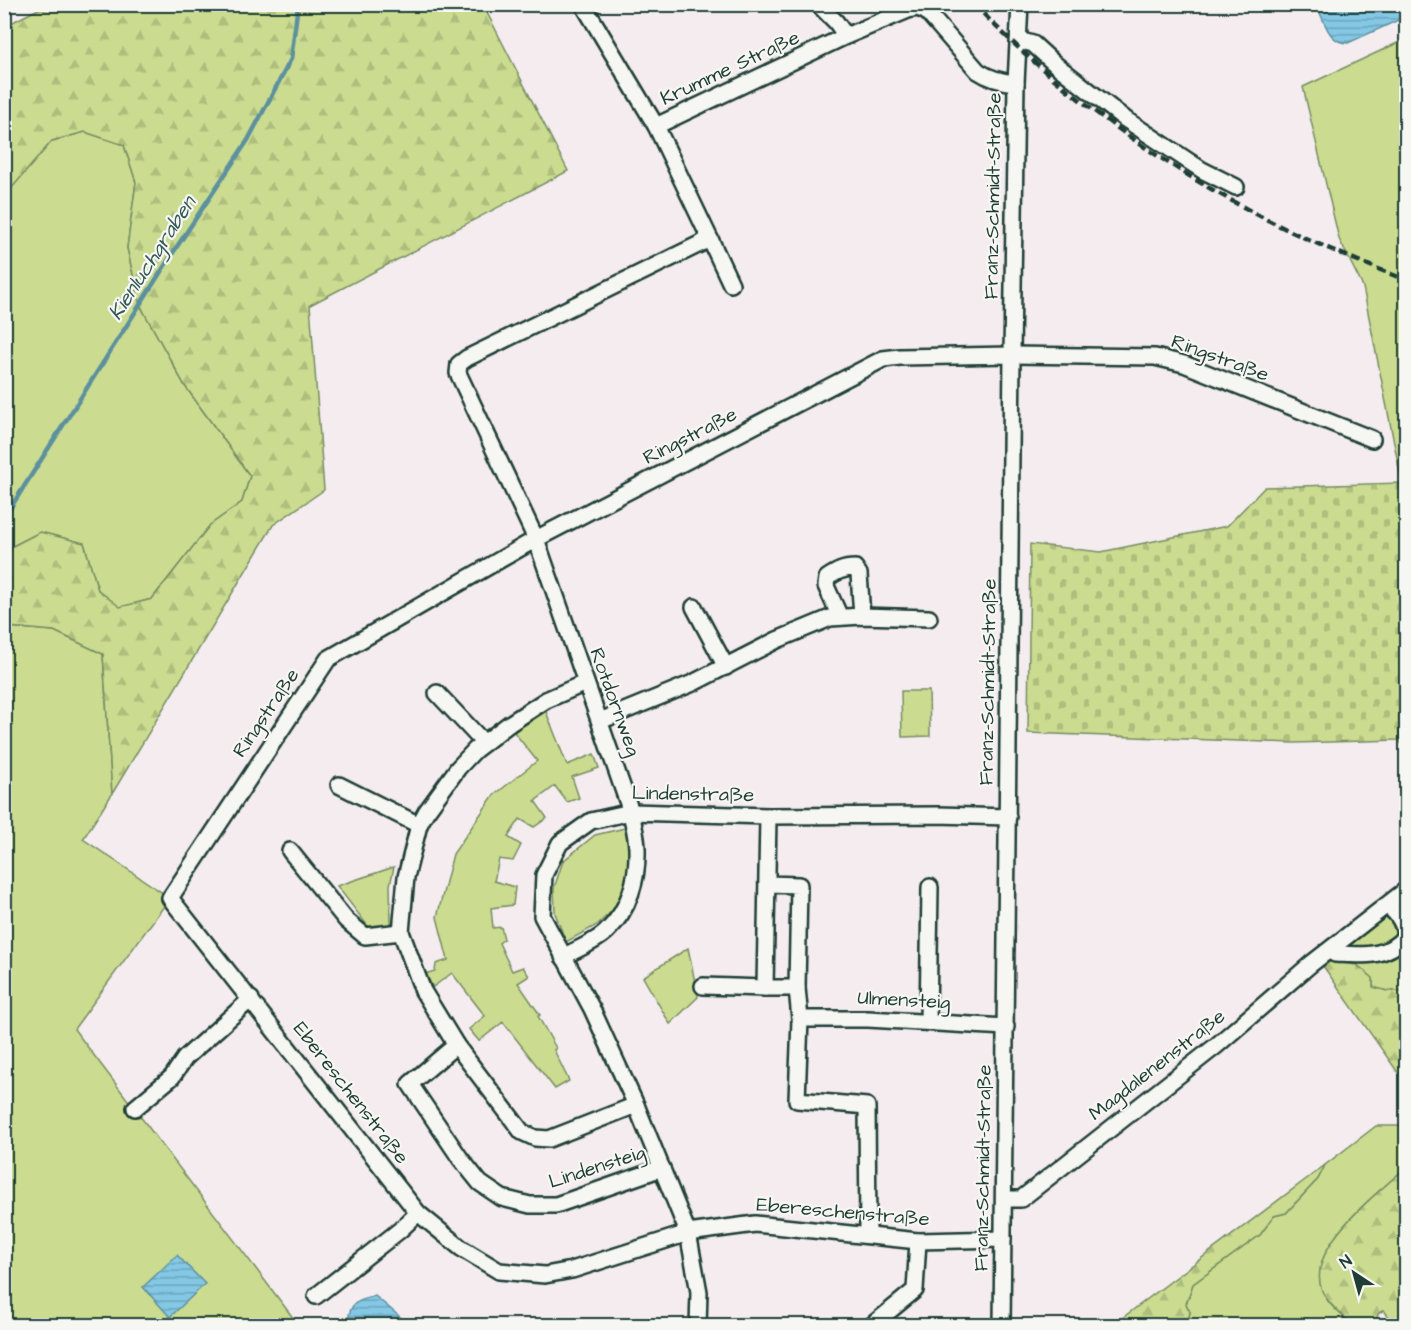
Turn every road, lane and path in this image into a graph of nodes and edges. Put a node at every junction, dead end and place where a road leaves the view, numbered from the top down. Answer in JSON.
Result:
{"nodes":[{"id":1,"x":583,"y":4,"type":"edge"},
{"id":2,"x":818,"y":4,"type":"edge"},
{"id":3,"x":1020,"y":4,"type":"edge"},
{"id":4,"x":846,"y":36,"type":"junction"},
{"id":5,"x":1019,"y":40,"type":"junction"},
{"id":6,"x":1016,"y":83,"type":"junction"},
{"id":7,"x":657,"y":126,"type":"junction"},
{"id":8,"x":1236,"y":187,"type":"dead end"},
{"id":9,"x":710,"y":239,"type":"junction"},
{"id":10,"x":730,"y":284,"type":"dead end"},
{"id":11,"x":1011,"y":355,"type":"junction"},
{"id":12,"x":1372,"y":439,"type":"dead end"},
{"id":13,"x":536,"y":539,"type":"junction"},
{"id":14,"x":694,"y":607,"type":"dead end"},
{"id":15,"x":862,"y":616,"type":"junction"},
{"id":16,"x":840,"y":617,"type":"junction"},
{"id":17,"x":929,"y":618,"type":"dead end"},
{"id":18,"x":726,"y":667,"type":"junction"},
{"id":19,"x":585,"y":682,"type":"junction"},
{"id":20,"x":437,"y":693,"type":"dead end"},
{"id":21,"x":600,"y":721,"type":"junction"},
{"id":22,"x":484,"y":743,"type":"junction"},
{"id":23,"x":339,"y":785,"type":"dead end"},
{"id":24,"x":631,"y":812,"type":"junction"},
{"id":25,"x":768,"y":816,"type":"junction"},
{"id":26,"x":1008,"y":817,"type":"junction"},
{"id":27,"x":419,"y":825,"type":"junction"},
{"id":28,"x":290,"y":851,"type":"dead end"},
{"id":29,"x":767,"y":884,"type":"junction"},
{"id":30,"x":930,"y":887,"type":"dead end"},
{"id":31,"x":1407,"y":890,"type":"edge"},
{"id":32,"x":170,"y":898,"type":"joint"},
{"id":33,"x":1388,"y":906,"type":"junction"},
{"id":34,"x":400,"y":932,"type":"junction"},
{"id":35,"x":1330,"y":951,"type":"junction"},
{"id":36,"x":563,"y":957,"type":"junction"},
{"id":37,"x":703,"y":986,"type":"dead end"},
{"id":38,"x":765,"y":988,"type":"junction"},
{"id":39,"x":797,"y":988,"type":"junction"},
{"id":40,"x":251,"y":999,"type":"junction"},
{"id":41,"x":800,"y":1019,"type":"junction"},
{"id":42,"x":928,"y":1022,"type":"junction"},
{"id":43,"x":1006,"y":1028,"type":"junction"},
{"id":44,"x":456,"y":1045,"type":"junction"},
{"id":45,"x":636,"y":1105,"type":"junction"},
{"id":46,"x":135,"y":1108,"type":"dead end"},
{"id":47,"x":662,"y":1168,"type":"junction"},
{"id":48,"x":1004,"y":1199,"type":"junction"},
{"id":49,"x":418,"y":1213,"type":"junction"},
{"id":50,"x":688,"y":1233,"type":"junction"},
{"id":51,"x":868,"y":1234,"type":"junction"},
{"id":52,"x":1003,"y":1239,"type":"junction"},
{"id":53,"x":918,"y":1241,"type":"junction"},
{"id":54,"x":316,"y":1296,"type":"dead end"},
{"id":55,"x":698,"y":1326,"type":"edge"},
{"id":56,"x":871,"y":1326,"type":"edge"},
{"id":57,"x":1002,"y":1326,"type":"edge"}],
"edges":[{"from":1,"to":7,"type":"street"},
{"from":2,"to":4,"type":"street"},
{"from":3,"to":5,"type":"street","name":"Franz-Schmidt-Straße"},
{"from":4,"to":6,"type":"street","name":"Krumme Straße"},
{"from":4,"to":7,"type":"street","name":"Krumme Straße"},
{"from":5,"to":6,"type":"street","name":"Franz-Schmidt-Straße"},
{"from":5,"to":8,"type":"street"},
{"from":6,"to":11,"type":"street","name":"Franz-Schmidt-Straße"},
{"from":7,"to":9,"type":"street","name":"Krumme Straße"},
{"from":9,"to":10,"type":"street","name":"Krumme Straße"},
{"from":9,"to":13,"type":"street"},
{"from":11,"to":12,"type":"street","name":"Ringstraße"},
{"from":11,"to":13,"type":"street","name":"Ringstraße"},
{"from":11,"to":26,"type":"street","name":"Franz-Schmidt-Straße"},
{"from":13,"to":19,"type":"street","name":"Rotdornweg"},
{"from":13,"to":32,"type":"street","name":"Ringstraße"},
{"from":14,"to":18,"type":"street"},
{"from":15,"to":16,"type":"street"},
{"from":15,"to":16,"type":"street"},
{"from":15,"to":17,"type":"street"},
{"from":16,"to":18,"type":"street"},
{"from":18,"to":21,"type":"street"},
{"from":19,"to":21,"type":"street","name":"Rotdornweg"},
{"from":19,"to":22,"type":"street"},
{"from":20,"to":22,"type":"street"},
{"from":21,"to":24,"type":"street","name":"Rotdornweg"},
{"from":22,"to":27,"type":"street"},
{"from":23,"to":27,"type":"street"},
{"from":24,"to":25,"type":"street","name":"Lindenstraße"},
{"from":24,"to":36,"type":"street","name":"Rotdornweg"},
{"from":24,"to":36,"type":"street","name":"Lindenstraße"},
{"from":25,"to":26,"type":"street","name":"Lindenstraße"},
{"from":25,"to":29,"type":"street"},
{"from":26,"to":43,"type":"street","name":"Franz-Schmidt-Straße"},
{"from":27,"to":34,"type":"street"},
{"from":28,"to":34,"type":"street"},
{"from":29,"to":38,"type":"street"},
{"from":29,"to":39,"type":"street"},
{"from":30,"to":42,"type":"street"},
{"from":31,"to":33,"type":"street","name":"Magdalenenstraße"},
{"from":32,"to":40,"type":"street","name":"Ebereschenstraße"},
{"from":33,"to":35,"type":"street","name":"Magdalenenstraße"},
{"from":33,"to":35,"type":"street"},
{"from":34,"to":44,"type":"street"},
{"from":35,"to":48,"type":"street","name":"Magdalenenstraße"},
{"from":36,"to":45,"type":"street","name":"Lindenstraße"},
{"from":37,"to":38,"type":"street"},
{"from":38,"to":39,"type":"street"},
{"from":39,"to":41,"type":"street"},
{"from":40,"to":46,"type":"street"},
{"from":40,"to":49,"type":"street","name":"Ebereschenstraße"},
{"from":41,"to":42,"type":"street","name":"Ulmensteig"},
{"from":41,"to":51,"type":"street"},
{"from":42,"to":43,"type":"street","name":"Ulmensteig"},
{"from":43,"to":48,"type":"street","name":"Franz-Schmidt-Straße"},
{"from":44,"to":45,"type":"street"},
{"from":44,"to":47,"type":"street","name":"Lindensteig"},
{"from":45,"to":47,"type":"street","name":"Lindenstraße"},
{"from":47,"to":50,"type":"street","name":"Lindenstraße"},
{"from":48,"to":52,"type":"street","name":"Franz-Schmidt-Straße"},
{"from":49,"to":50,"type":"street","name":"Ebereschenstraße"},
{"from":49,"to":54,"type":"street"},
{"from":50,"to":51,"type":"street","name":"Ebereschenstraße"},
{"from":50,"to":55,"type":"street","name":"Lindenstraße"},
{"from":51,"to":53,"type":"street","name":"Ebereschenstraße"},
{"from":52,"to":53,"type":"street","name":"Ebereschenstraße"},
{"from":52,"to":57,"type":"street","name":"Franz-Schmidt-Straße"},
{"from":53,"to":56,"type":"street"}]}
